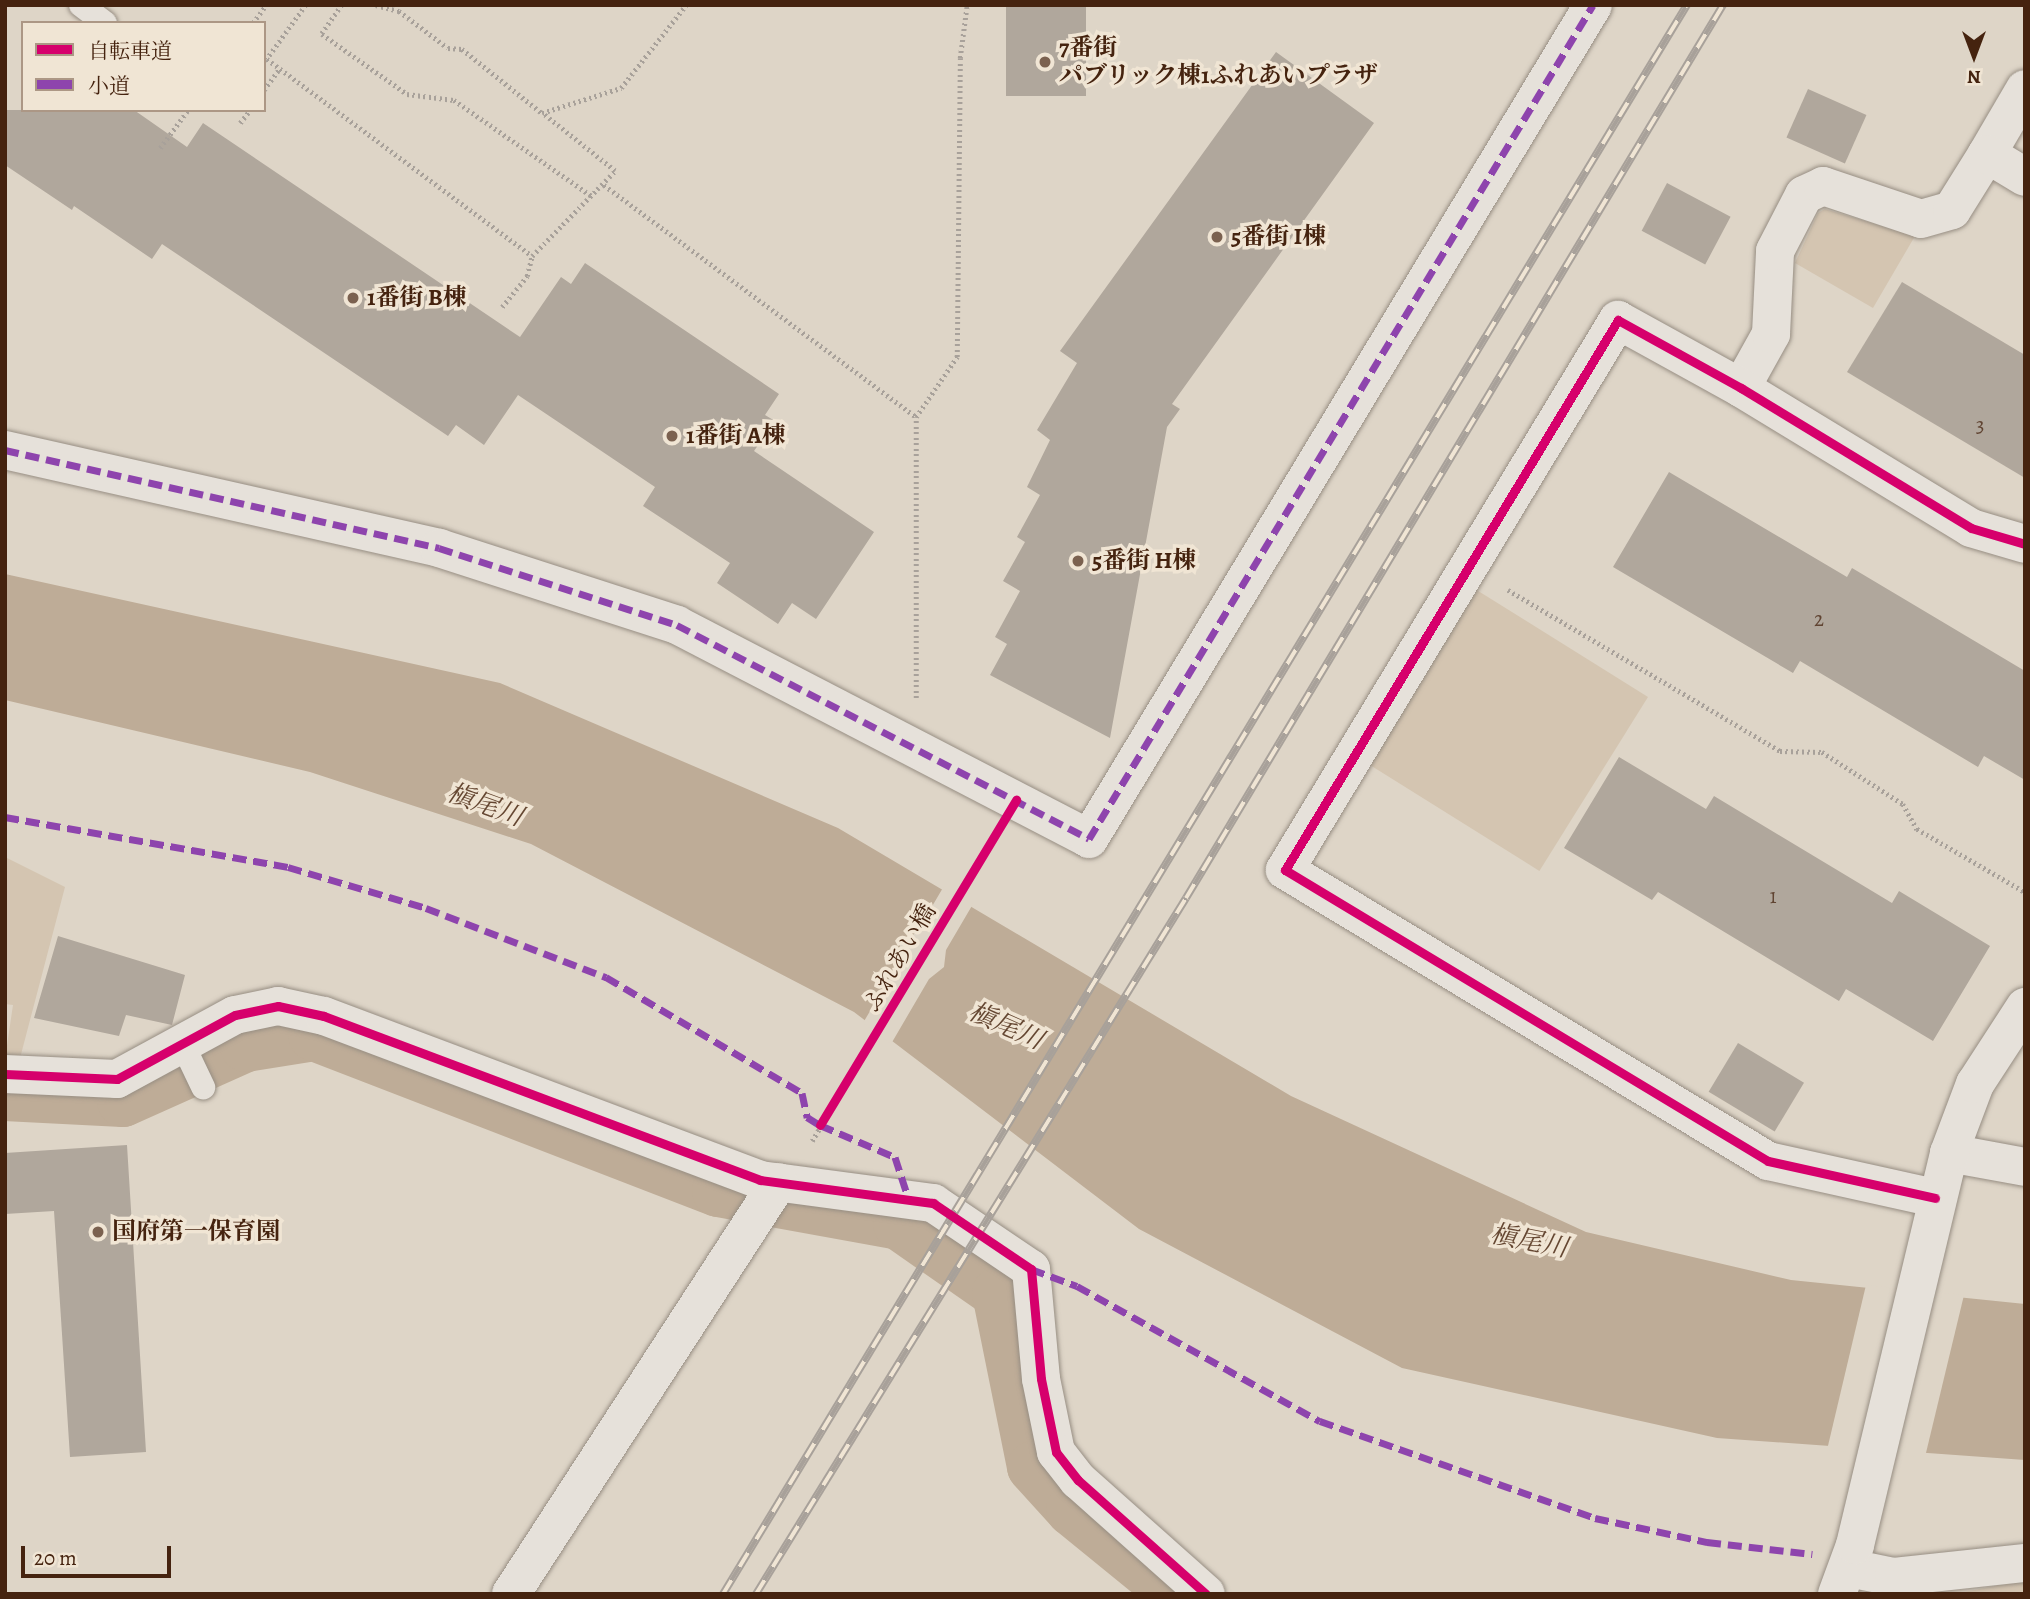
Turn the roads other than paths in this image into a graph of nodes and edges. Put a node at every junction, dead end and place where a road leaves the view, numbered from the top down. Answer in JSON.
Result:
{"nodes":[{"id":1,"x":81,"y":5,"type":"edge"},
{"id":2,"x":1593,"y":5,"type":"edge"},
{"id":3,"x":102,"y":21,"type":"edge"},
{"id":4,"x":2025,"y":89,"type":"edge"},
{"id":5,"x":1987,"y":154,"type":"junction"},
{"id":6,"x":2025,"y":177,"type":"edge"},
{"id":7,"x":1741,"y":388,"type":"junction"},
{"id":8,"x":5,"y":450,"type":"edge"},
{"id":9,"x":2025,"y":544,"type":"edge"},
{"id":10,"x":2025,"y":1007,"type":"edge"},
{"id":11,"x":186,"y":1051,"type":"junction"},
{"id":12,"x":5,"y":1074,"type":"edge"},
{"id":13,"x":203,"y":1087,"type":"dead end"},
{"id":14,"x":1949,"y":1153,"type":"junction"},
{"id":15,"x":2025,"y":1167,"type":"edge"},
{"id":16,"x":768,"y":1197,"type":"junction"},
{"id":17,"x":1934,"y":1201,"type":"junction"},
{"id":18,"x":2025,"y":1563,"type":"edge"},
{"id":19,"x":1847,"y":1569,"type":"edge"},
{"id":20,"x":511,"y":1594,"type":"edge"},
{"id":21,"x":1206,"y":1594,"type":"edge"}],
"edges":[{"from":1,"to":3,"type":"lane"},
{"from":2,"to":8,"type":"street"},
{"from":4,"to":5,"type":"street"},
{"from":5,"to":6,"type":"street"},
{"from":5,"to":7,"type":"street"},
{"from":7,"to":9,"type":"street"},
{"from":7,"to":17,"type":"street"},
{"from":10,"to":14,"type":"street"},
{"from":11,"to":12,"type":"street"},
{"from":11,"to":13,"type":"lane"},
{"from":11,"to":16,"type":"street"},
{"from":14,"to":15,"type":"street"},
{"from":14,"to":17,"type":"street"},
{"from":16,"to":20,"type":"street"},
{"from":16,"to":21,"type":"street"},
{"from":17,"to":19,"type":"street"},
{"from":18,"to":19,"type":"street"}]}
